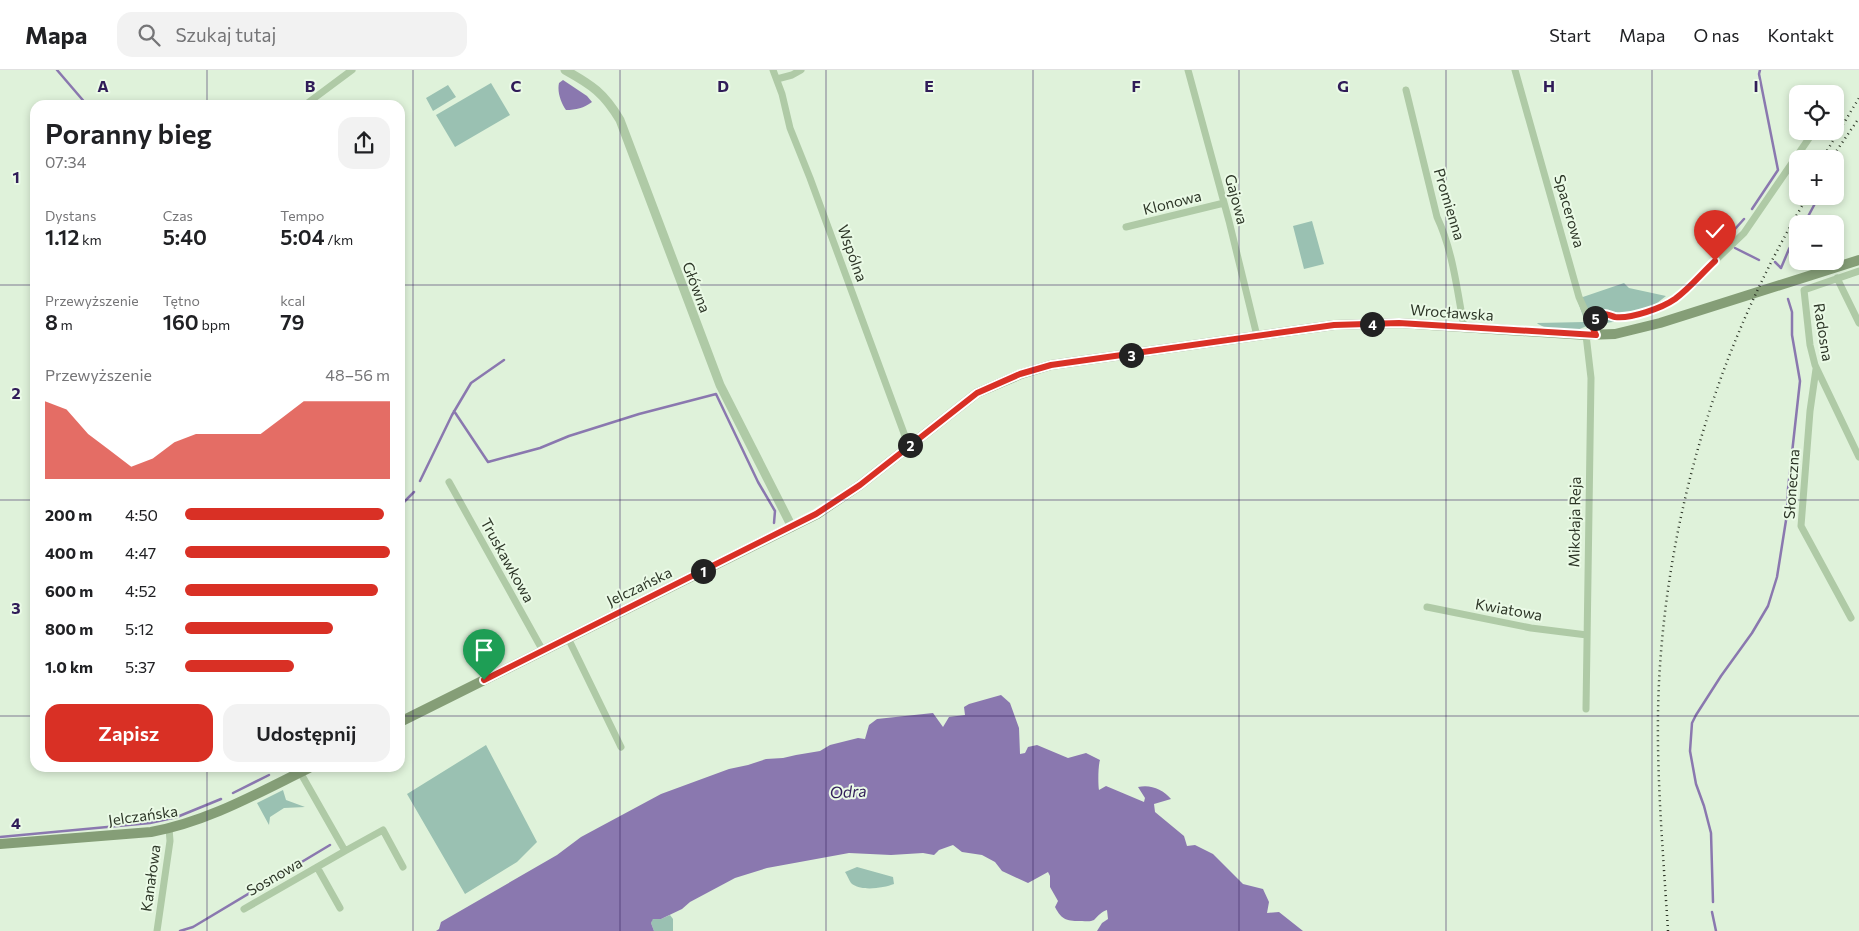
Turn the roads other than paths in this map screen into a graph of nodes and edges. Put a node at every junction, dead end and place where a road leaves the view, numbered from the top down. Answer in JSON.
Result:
{"nodes":[{"id":1,"x":352,"y":70,"type":"edge"},
{"id":2,"x":565,"y":70,"type":"edge"},
{"id":3,"x":773,"y":70,"type":"edge"},
{"id":4,"x":801,"y":70,"type":"edge"},
{"id":5,"x":1188,"y":70,"type":"edge"},
{"id":6,"x":1515,"y":70,"type":"edge"},
{"id":7,"x":777,"y":79,"type":"junction"},
{"id":8,"x":1406,"y":90,"type":"dead end"},
{"id":9,"x":312,"y":100,"type":"edge"},
{"id":10,"x":1808,"y":140,"type":"edge"},
{"id":11,"x":1224,"y":203,"type":"junction"},
{"id":12,"x":1126,"y":227,"type":"dead end"},
{"id":13,"x":1859,"y":260,"type":"edge"},
{"id":14,"x":1859,"y":271,"type":"edge"},
{"id":15,"x":1837,"y":278,"type":"junction"},
{"id":16,"x":1590,"y":322,"type":"junction"},
{"id":17,"x":1859,"y":323,"type":"edge"},
{"id":18,"x":1464,"y":327,"type":"junction"},
{"id":19,"x":1591,"y":335,"type":"junction"},
{"id":20,"x":1257,"y":336,"type":"junction"},
{"id":21,"x":1816,"y":369,"type":"junction"},
{"id":22,"x":932,"y":428,"type":"joint"},
{"id":23,"x":911,"y":445,"type":"junction"},
{"id":24,"x":1859,"y":457,"type":"edge"},
{"id":25,"x":450,"y":482,"type":"dead end"},
{"id":26,"x":792,"y":527,"type":"junction"},
{"id":27,"x":1427,"y":607,"type":"dead end"},
{"id":28,"x":1851,"y":618,"type":"dead end"},
{"id":29,"x":1587,"y":635,"type":"junction"},
{"id":30,"x":568,"y":638,"type":"junction"},
{"id":31,"x":542,"y":651,"type":"junction"},
{"id":32,"x":1586,"y":709,"type":"dead end"},
{"id":33,"x":405,"y":720,"type":"edge"},
{"id":34,"x":621,"y":747,"type":"dead end"},
{"id":35,"x":300,"y":772,"type":"edge"},
{"id":36,"x":305,"y":772,"type":"edge"},
{"id":37,"x":169,"y":828,"type":"junction"},
{"id":38,"x":0,"y":844,"type":"edge"},
{"id":39,"x":345,"y":850,"type":"junction"},
{"id":40,"x":317,"y":867,"type":"junction"},
{"id":41,"x":403,"y":867,"type":"dead end"},
{"id":42,"x":340,"y":908,"type":"dead end"},
{"id":43,"x":244,"y":909,"type":"dead end"},
{"id":44,"x":157,"y":931,"type":"edge"}],
"edges":[{"from":1,"to":9,"type":"street"},
{"from":2,"to":26,"type":"street","name":"Główna"},
{"from":3,"to":7,"type":"street","name":"Wspólna"},
{"from":4,"to":7,"type":"street"},
{"from":5,"to":11,"type":"street","name":"Gajowa"},
{"from":6,"to":16,"type":"street","name":"Spacerowa"},
{"from":7,"to":23,"type":"street","name":"Wspólna"},
{"from":8,"to":18,"type":"street","name":"Promienna"},
{"from":10,"to":16,"type":"street"},
{"from":11,"to":12,"type":"street","name":"Klonowa"},
{"from":11,"to":20,"type":"street","name":"Gajowa"},
{"from":13,"to":19,"type":"main road","name":"Wrocławska"},
{"from":14,"to":15,"type":"street","name":"Radosna"},
{"from":15,"to":17,"type":"street"},
{"from":15,"to":21,"type":"street","name":"Radosna"},
{"from":16,"to":19,"type":"street","name":"Spacerowa"},
{"from":18,"to":19,"type":"main road","name":"Wrocławska"},
{"from":18,"to":20,"type":"main road","name":"Wrocławska"},
{"from":19,"to":29,"type":"street","name":"Mikołaja Reja"},
{"from":20,"to":22,"type":"main road","name":"Wrocławska"},
{"from":21,"to":24,"type":"street","name":"Radosna"},
{"from":21,"to":28,"type":"street","name":"Słoneczna"},
{"from":22,"to":23,"type":"main road","name":"Jelczańska"},
{"from":23,"to":26,"type":"main road","name":"Jelczańska"},
{"from":25,"to":31,"type":"street","name":"Truskawkowa"},
{"from":26,"to":30,"type":"main road","name":"Jelczańska"},
{"from":27,"to":29,"type":"street","name":"Kwiatowa"},
{"from":29,"to":32,"type":"street","name":"Mikołaja Reja"},
{"from":30,"to":31,"type":"main road","name":"Jelczańska"},
{"from":30,"to":34,"type":"street"},
{"from":31,"to":33,"type":"main road","name":"Jelczańska"},
{"from":35,"to":37,"type":"main road","name":"Jelczańska"},
{"from":36,"to":39,"type":"street"},
{"from":37,"to":38,"type":"main road","name":"Jelczańska"},
{"from":37,"to":44,"type":"street","name":"Kanałowa"},
{"from":39,"to":40,"type":"street","name":"Sosnowa"},
{"from":39,"to":41,"type":"street","name":"Sosnowa"},
{"from":40,"to":42,"type":"street","name":"Sosnowa"},
{"from":40,"to":43,"type":"street","name":"Sosnowa"}]}
